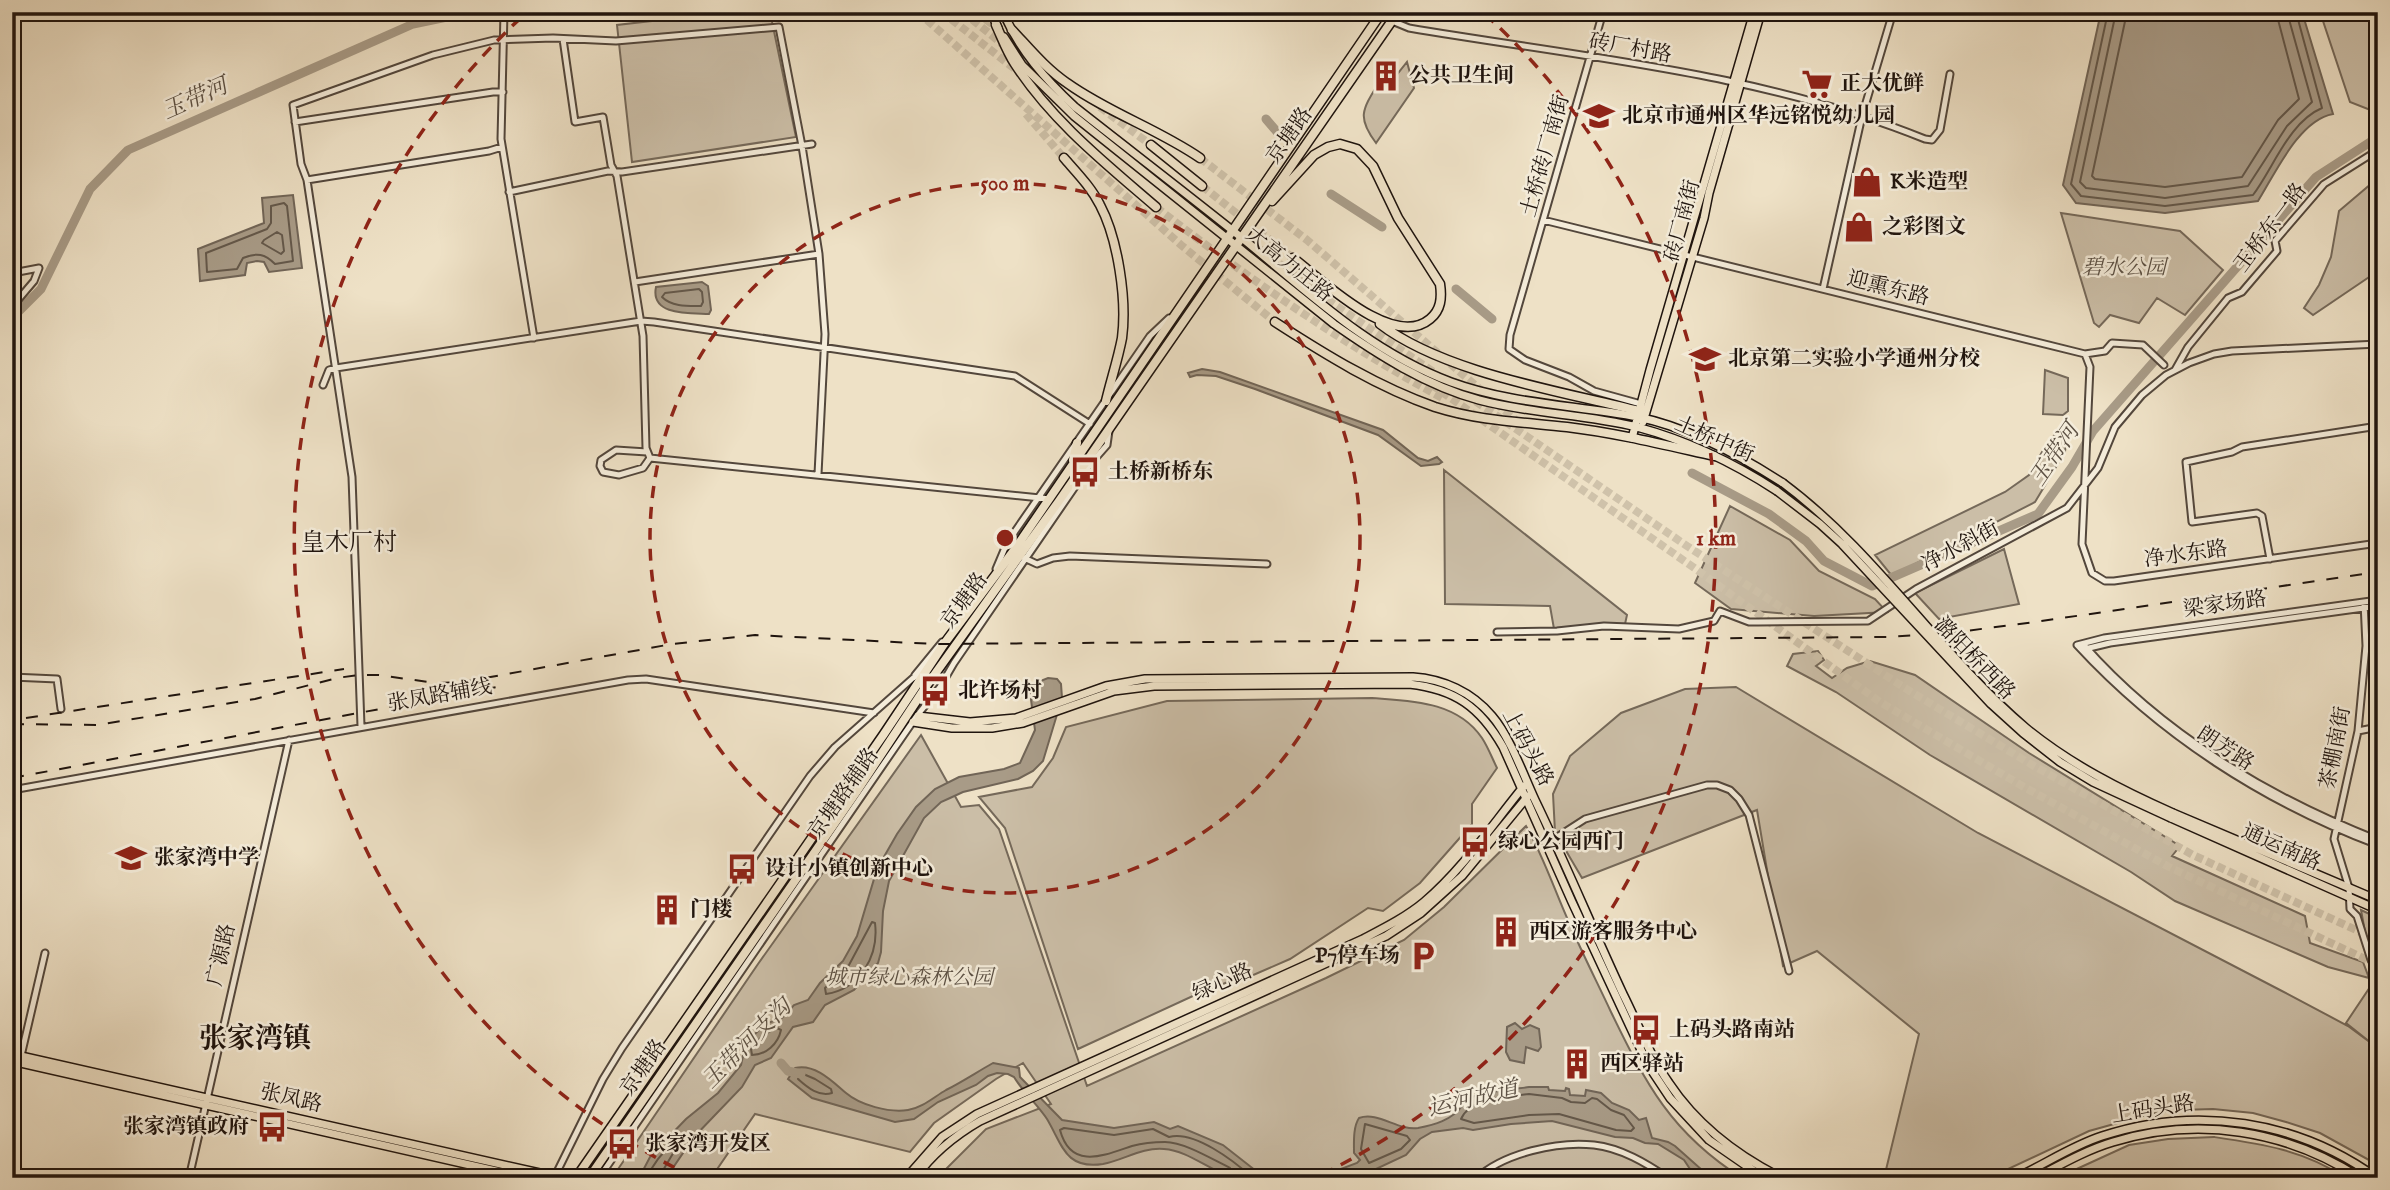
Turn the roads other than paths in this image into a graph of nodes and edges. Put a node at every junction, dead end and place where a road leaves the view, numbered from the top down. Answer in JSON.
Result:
{"nodes":[{"id":1,"x":504,"y":12,"type":"edge"},
{"id":2,"x":991,"y":12,"type":"edge"},
{"id":3,"x":1003,"y":12,"type":"edge"},
{"id":4,"x":1381,"y":12,"type":"edge"},
{"id":5,"x":1398,"y":12,"type":"edge"},
{"id":6,"x":1603,"y":12,"type":"edge"},
{"id":7,"x":1754,"y":12,"type":"edge"},
{"id":8,"x":1761,"y":12,"type":"edge"},
{"id":9,"x":1893,"y":12,"type":"edge"},
{"id":10,"x":1392,"y":21,"type":"junction"},
{"id":11,"x":996,"y":25,"type":"junction"},
{"id":12,"x":1012,"y":30,"type":"junction"},
{"id":13,"x":504,"y":39,"type":"junction"},
{"id":14,"x":563,"y":39,"type":"junction"},
{"id":15,"x":1590,"y":58,"type":"junction"},
{"id":16,"x":1950,"y":74,"type":"dead end"},
{"id":17,"x":1736,"y":83,"type":"junction"},
{"id":18,"x":503,"y":92,"type":"junction"},
{"id":19,"x":1862,"y":116,"type":"junction"},
{"id":20,"x":295,"y":122,"type":"junction"},
{"id":21,"x":812,"y":144,"type":"dead end"},
{"id":22,"x":1151,"y":145,"type":"tunnel mouth"},
{"id":23,"x":802,"y":146,"type":"junction"},
{"id":24,"x":502,"y":147,"type":"junction"},
{"id":25,"x":2378,"y":150,"type":"edge"},
{"id":26,"x":1065,"y":158,"type":"tunnel mouth"},
{"id":27,"x":1200,"y":158,"type":"tunnel mouth"},
{"id":28,"x":614,"y":171,"type":"junction"},
{"id":29,"x":307,"y":180,"type":"junction"},
{"id":30,"x":1202,"y":186,"type":"tunnel mouth"},
{"id":31,"x":509,"y":192,"type":"junction"},
{"id":32,"x":1156,"y":207,"type":"tunnel mouth"},
{"id":33,"x":1543,"y":220,"type":"junction"},
{"id":34,"x":1253,"y":221,"type":"junction"},
{"id":35,"x":1230,"y":235,"type":"junction"},
{"id":36,"x":1239,"y":242,"type":"junction"},
{"id":37,"x":819,"y":254,"type":"junction"},
{"id":38,"x":1688,"y":256,"type":"junction"},
{"id":39,"x":1293,"y":258,"type":"tunnel mouth"},
{"id":40,"x":12,"y":270,"type":"edge"},
{"id":41,"x":635,"y":282,"type":"junction"},
{"id":42,"x":1823,"y":289,"type":"junction"},
{"id":43,"x":12,"y":307,"type":"edge"},
{"id":44,"x":1179,"y":309,"type":"junction"},
{"id":45,"x":1361,"y":310,"type":"junction"},
{"id":46,"x":641,"y":321,"type":"junction"},
{"id":47,"x":1275,"y":322,"type":"tunnel mouth"},
{"id":48,"x":534,"y":338,"type":"junction"},
{"id":49,"x":2378,"y":344,"type":"edge"},
{"id":50,"x":824,"y":347,"type":"junction"},
{"id":51,"x":2085,"y":354,"type":"junction"},
{"id":52,"x":2164,"y":365,"type":"dead end"},
{"id":53,"x":336,"y":368,"type":"junction"},
{"id":54,"x":2175,"y":370,"type":"junction"},
{"id":55,"x":323,"y":385,"type":"dead end"},
{"id":56,"x":1106,"y":401,"type":"junction"},
{"id":57,"x":1641,"y":413,"type":"junction"},
{"id":58,"x":1090,"y":425,"type":"junction"},
{"id":59,"x":2378,"y":426,"type":"edge"},
{"id":60,"x":1109,"y":428,"type":"junction"},
{"id":61,"x":1638,"y":428,"type":"junction"},
{"id":62,"x":1636,"y":439,"type":"junction"},
{"id":63,"x":1077,"y":443,"type":"junction"},
{"id":64,"x":648,"y":455,"type":"junction"},
{"id":65,"x":1714,"y":456,"type":"junction"},
{"id":66,"x":1071,"y":467,"type":"junction"},
{"id":67,"x":818,"y":474,"type":"junction"},
{"id":68,"x":2086,"y":482,"type":"junction"},
{"id":69,"x":1783,"y":483,"type":"joint"},
{"id":70,"x":1777,"y":491,"type":"joint"},
{"id":71,"x":1039,"y":499,"type":"junction"},
{"id":72,"x":1048,"y":499,"type":"junction"},
{"id":73,"x":1059,"y":501,"type":"junction"},
{"id":74,"x":2378,"y":543,"type":"edge"},
{"id":75,"x":1022,"y":557,"type":"junction"},
{"id":76,"x":2270,"y":559,"type":"junction"},
{"id":77,"x":1267,"y":564,"type":"dead end"},
{"id":78,"x":992,"y":579,"type":"junction"},
{"id":79,"x":2378,"y":600,"type":"edge"},
{"id":80,"x":2364,"y":605,"type":"junction"},
{"id":81,"x":2378,"y":606,"type":"edge"},
{"id":82,"x":1497,"y":632,"type":"dead end"},
{"id":83,"x":950,"y":636,"type":"junction"},
{"id":84,"x":2082,"y":647,"type":"joint"},
{"id":85,"x":927,"y":670,"type":"junction"},
{"id":86,"x":12,"y":677,"type":"edge"},
{"id":87,"x":913,"y":678,"type":"junction"},
{"id":88,"x":61,"y":709,"type":"dead end"},
{"id":89,"x":874,"y":713,"type":"junction"},
{"id":90,"x":915,"y":719,"type":"junction"},
{"id":91,"x":361,"y":726,"type":"junction"},
{"id":92,"x":2378,"y":727,"type":"edge"},
{"id":93,"x":2358,"y":731,"type":"junction"},
{"id":94,"x":289,"y":740,"type":"junction"},
{"id":95,"x":1527,"y":787,"type":"junction"},
{"id":96,"x":12,"y":790,"type":"edge"},
{"id":97,"x":1526,"y":798,"type":"junction"},
{"id":98,"x":2172,"y":816,"type":"junction"},
{"id":99,"x":1541,"y":821,"type":"junction"},
{"id":100,"x":2336,"y":826,"type":"junction"},
{"id":101,"x":1554,"y":839,"type":"junction"},
{"id":102,"x":2378,"y":842,"type":"edge"},
{"id":103,"x":2349,"y":888,"type":"junction"},
{"id":104,"x":2349,"y":898,"type":"junction"},
{"id":105,"x":2378,"y":900,"type":"edge"},
{"id":106,"x":2378,"y":910,"type":"edge"},
{"id":107,"x":45,"y":953,"type":"dead end"},
{"id":108,"x":1789,"y":971,"type":"dead end"},
{"id":109,"x":2378,"y":971,"type":"edge"},
{"id":110,"x":12,"y":1054,"type":"edge"},
{"id":111,"x":21,"y":1056,"type":"junction"},
{"id":112,"x":12,"y":1061,"type":"edge"},
{"id":113,"x":1652,"y":1062,"type":"junction"},
{"id":114,"x":205,"y":1101,"type":"junction"},
{"id":115,"x":1682,"y":1106,"type":"junction"},
{"id":116,"x":557,"y":1177,"type":"edge"},
{"id":117,"x":189,"y":1178,"type":"edge"},
{"id":118,"x":527,"y":1178,"type":"edge"},
{"id":119,"x":576,"y":1178,"type":"edge"},
{"id":120,"x":589,"y":1178,"type":"edge"},
{"id":121,"x":599,"y":1178,"type":"edge"},
{"id":122,"x":906,"y":1178,"type":"edge"},
{"id":123,"x":915,"y":1178,"type":"edge"},
{"id":124,"x":1477,"y":1178,"type":"edge"},
{"id":125,"x":1668,"y":1178,"type":"edge"},
{"id":126,"x":1764,"y":1178,"type":"edge"},
{"id":127,"x":1782,"y":1178,"type":"edge"},
{"id":128,"x":2015,"y":1178,"type":"edge"},
{"id":129,"x":2035,"y":1178,"type":"edge"},
{"id":130,"x":2360,"y":1178,"type":"edge"},
{"id":131,"x":2377,"y":1178,"type":"edge"}],
"edges":[{"from":1,"to":13,"type":"street"},
{"from":2,"to":11,"type":"main road","name":"大高力庄路"},
{"from":3,"to":12,"type":"main road","name":"大高力庄路"},
{"from":4,"to":35,"type":"highway","name":"京塘路"},
{"from":5,"to":10,"type":"highway","name":"京塘路"},
{"from":6,"to":15,"type":"street","name":"土桥砖厂南街"},
{"from":7,"to":17,"type":"main road","name":"砖厂南街"},
{"from":8,"to":17,"type":"main road","name":"砖厂南街"},
{"from":9,"to":19,"type":"street"},
{"from":10,"to":15,"type":"street","name":"砖厂村路"},
{"from":10,"to":34,"type":"highway","name":"京塘路"},
{"from":11,"to":32,"type":"highway"},
{"from":11,"to":35,"type":"main road","name":"大高力庄路"},
{"from":12,"to":27,"type":"highway"},
{"from":12,"to":35,"type":"main road","name":"大高力庄路"},
{"from":13,"to":14,"type":"street"},
{"from":13,"to":18,"type":"street"},
{"from":13,"to":20,"type":"street"},
{"from":14,"to":23,"type":"street"},
{"from":14,"to":28,"type":"street"},
{"from":15,"to":17,"type":"street","name":"砖厂村路"},
{"from":15,"to":33,"type":"street","name":"土桥砖厂南街"},
{"from":16,"to":19,"type":"street","name":"砖厂村路"},
{"from":17,"to":19,"type":"street","name":"砖厂村路"},
{"from":17,"to":38,"type":"main road","name":"砖厂南街"},
{"from":18,"to":20,"type":"street"},
{"from":18,"to":24,"type":"street"},
{"from":19,"to":42,"type":"street"},
{"from":20,"to":29,"type":"street"},
{"from":21,"to":23,"type":"street"},
{"from":22,"to":30,"type":"highway"},
{"from":23,"to":28,"type":"street"},
{"from":23,"to":37,"type":"street"},
{"from":24,"to":29,"type":"street"},
{"from":24,"to":31,"type":"street"},
{"from":25,"to":54,"type":"street","name":"玉桥东一路"},
{"from":26,"to":56,"type":"highway"},
{"from":28,"to":31,"type":"street"},
{"from":28,"to":41,"type":"street"},
{"from":29,"to":53,"type":"street"},
{"from":31,"to":48,"type":"street"},
{"from":33,"to":38,"type":"street","name":"迎熏东路"},
{"from":33,"to":57,"type":"street","name":"土桥砖厂南街"},
{"from":34,"to":36,"type":"highway","name":"京塘路"},
{"from":34,"to":45,"type":"highway"},
{"from":35,"to":36,"type":"main road","name":"大高力庄路"},
{"from":35,"to":44,"type":"highway","name":"京塘路"},
{"from":36,"to":57,"type":"main road","name":"大高力庄路"},
{"from":36,"to":60,"type":"highway","name":"京塘路"},
{"from":36,"to":61,"type":"main road","name":"大高力庄路"},
{"from":37,"to":41,"type":"street"},
{"from":37,"to":50,"type":"street"},
{"from":38,"to":42,"type":"street","name":"迎熏东路"},
{"from":38,"to":57,"type":"main road","name":"砖厂南街"},
{"from":38,"to":57,"type":"main road","name":"砖厂南街"},
{"from":39,"to":45,"type":"highway"},
{"from":40,"to":43,"type":"street"},
{"from":41,"to":46,"type":"street"},
{"from":42,"to":51,"type":"street","name":"迎熏东路"},
{"from":44,"to":56,"type":"street"},
{"from":44,"to":66,"type":"highway","name":"京塘路"},
{"from":45,"to":57,"type":"highway"},
{"from":46,"to":48,"type":"street"},
{"from":46,"to":50,"type":"street"},
{"from":46,"to":64,"type":"street"},
{"from":47,"to":62,"type":"highway"},
{"from":48,"to":53,"type":"street"},
{"from":49,"to":54,"type":"street","name":"净水斜街"},
{"from":50,"to":58,"type":"street"},
{"from":50,"to":67,"type":"street"},
{"from":51,"to":52,"type":"street"},
{"from":51,"to":68,"type":"street","name":"净水东路"},
{"from":53,"to":55,"type":"street"},
{"from":53,"to":91,"type":"street"},
{"from":54,"to":68,"type":"street","name":"净水斜街"},
{"from":56,"to":58,"type":"street"},
{"from":57,"to":61,"type":"main road","name":"砖厂南街"},
{"from":57,"to":69,"type":"main road","name":"大高力庄路"},
{"from":58,"to":63,"type":"street"},
{"from":59,"to":76,"type":"street"},
{"from":60,"to":73,"type":"highway","name":"京塘路"},
{"from":60,"to":75,"type":"street","name":"京塘路辅路"},
{"from":61,"to":62,"type":"main road","name":"砖厂南街"},
{"from":61,"to":65,"type":"main road","name":"土桥中街"},
{"from":62,"to":65,"type":"highway"},
{"from":63,"to":66,"type":"highway"},
{"from":63,"to":71,"type":"street"},
{"from":64,"to":64,"type":"street"},
{"from":64,"to":67,"type":"street"},
{"from":65,"to":70,"type":"main road","name":"土桥中街"},
{"from":66,"to":72,"type":"highway","name":"京塘路"},
{"from":67,"to":71,"type":"street"},
{"from":68,"to":76,"type":"street","name":"净水东路"},
{"from":68,"to":82,"type":"street","name":"净水斜街"},
{"from":69,"to":98,"type":"main road","name":"潞阳桥西路","bridge":true},
{"from":70,"to":98,"type":"main road","name":"潞阳桥西路","bridge":true},
{"from":71,"to":72,"type":"street"},
{"from":71,"to":78,"type":"street"},
{"from":72,"to":73,"type":"street"},
{"from":72,"to":78,"type":"highway","name":"京塘路"},
{"from":73,"to":75,"type":"highway","name":"京塘路"},
{"from":74,"to":76,"type":"street","name":"净水东路"},
{"from":75,"to":77,"type":"street"},
{"from":75,"to":90,"type":"street","name":"京塘路辅路"},
{"from":75,"to":120,"type":"highway","name":"京塘路"},
{"from":78,"to":83,"type":"highway","name":"京塘路"},
{"from":79,"to":80,"type":"street","name":"梁家场路"},
{"from":80,"to":81,"type":"street","name":"梁家场路"},
{"from":80,"to":84,"type":"street","name":"梁家场路"},
{"from":80,"to":93,"type":"street","name":"茶棚南街"},
{"from":83,"to":85,"type":"highway","name":"京塘路"},
{"from":83,"to":87,"type":"street","name":"京塘路辅路"},
{"from":84,"to":100,"type":"street","name":"朗芳路"},
{"from":85,"to":87,"type":"street","name":"京塘路辅路"},
{"from":85,"to":119,"type":"highway","name":"京塘路"},
{"from":86,"to":88,"type":"street"},
{"from":87,"to":89,"type":"street","name":"京塘路辅路"},
{"from":89,"to":91,"type":"street","name":"张凤路辅线"},
{"from":89,"to":116,"type":"street","name":"京塘路辅路"},
{"from":90,"to":95,"type":"main road","name":"上码头路"},
{"from":90,"to":121,"type":"street","name":"京塘路辅路"},
{"from":91,"to":94,"type":"street","name":"张凤路辅线"},
{"from":92,"to":93,"type":"street"},
{"from":93,"to":100,"type":"street","name":"茶棚南街"},
{"from":94,"to":96,"type":"street","name":"张凤路辅线"},
{"from":94,"to":114,"type":"street","name":"广源路"},
{"from":95,"to":97,"type":"main road","name":"绿心路"},
{"from":95,"to":99,"type":"main road","name":"上码头路"},
{"from":95,"to":122,"type":"main road","name":"绿心路"},
{"from":97,"to":99,"type":"main road","name":"上码头路"},
{"from":97,"to":123,"type":"main road","name":"绿心路"},
{"from":98,"to":103,"type":"main road","name":"通运南路"},
{"from":98,"to":104,"type":"main road","name":"通运南路"},
{"from":99,"to":101,"type":"main road","name":"上码头路"},
{"from":99,"to":113,"type":"main road","name":"上码头路"},
{"from":100,"to":102,"type":"street","name":"朗芳路"},
{"from":100,"to":103,"type":"street","name":"茶棚南街"},
{"from":101,"to":108,"type":"street"},
{"from":101,"to":113,"type":"main road","name":"上码头路"},
{"from":103,"to":104,"type":"street","name":"茶棚南街"},
{"from":103,"to":105,"type":"main road","name":"通运南路"},
{"from":104,"to":106,"type":"main road","name":"通运南路"},
{"from":104,"to":109,"type":"street"},
{"from":107,"to":111,"type":"street"},
{"from":110,"to":111,"type":"main road","name":"张凤路"},
{"from":111,"to":114,"type":"main road","name":"张凤路"},
{"from":112,"to":114,"type":"main road","name":"张凤路"},
{"from":113,"to":115,"type":"main road","name":"上码头路"},
{"from":114,"to":116,"type":"main road","name":"张凤路"},
{"from":114,"to":117,"type":"street","name":"广源路"},
{"from":114,"to":118,"type":"main road","name":"张凤路"},
{"from":115,"to":126,"type":"main road","name":"上码头路"},
{"from":115,"to":127,"type":"main road","name":"上码头路"},
{"from":124,"to":125,"type":"street"},
{"from":128,"to":131,"type":"main road","name":"上码头路"},
{"from":129,"to":130,"type":"main road","name":"上码头路"}]}
